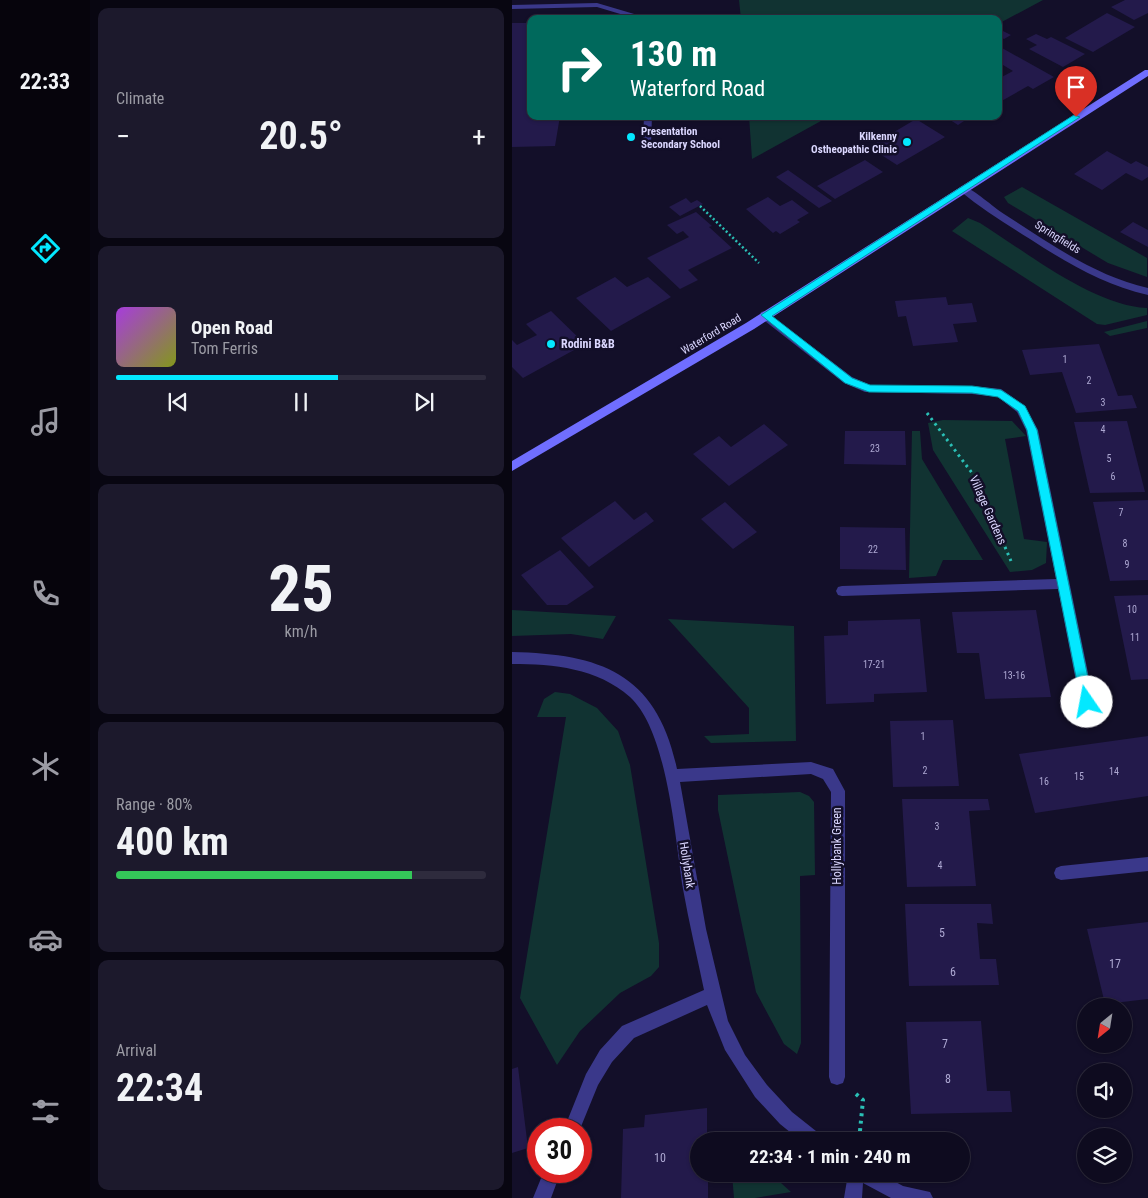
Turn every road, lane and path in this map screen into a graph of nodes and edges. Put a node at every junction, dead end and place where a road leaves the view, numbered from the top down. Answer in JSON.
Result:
{"nodes":[{"id":1,"x":512,"y":7,"type":"edge"},
{"id":2,"x":633,"y":15,"type":"edge"},
{"id":3,"x":1148,"y":72,"type":"edge"},
{"id":4,"x":648,"y":120,"type":"edge"},
{"id":5,"x":647,"y":144,"type":"dead end"},
{"id":6,"x":963,"y":188,"type":"junction"},
{"id":7,"x":700,"y":206,"type":"dead end"},
{"id":8,"x":759,"y":263,"type":"dead end"},
{"id":9,"x":1148,"y":292,"type":"edge"},
{"id":10,"x":765,"y":315,"type":"junction"},
{"id":11,"x":920,"y":389,"type":"junction"},
{"id":12,"x":512,"y":467,"type":"edge"},
{"id":13,"x":1063,"y":584,"type":"junction"},
{"id":14,"x":1016,"y":586,"type":"junction"},
{"id":15,"x":842,"y":591,"type":"dead end"},
{"id":16,"x":512,"y":658,"type":"edge"},
{"id":17,"x":1087,"y":702,"type":"dead end"},
{"id":18,"x":672,"y":776,"type":"junction"},
{"id":19,"x":1148,"y":864,"type":"edge"},
{"id":20,"x":1060,"y":874,"type":"dead end"},
{"id":21,"x":713,"y":994,"type":"junction"},
{"id":22,"x":837,"y":1077,"type":"joint"},
{"id":23,"x":577,"y":1118,"type":"edge"},
{"id":24,"x":801,"y":1132,"type":"edge"},
{"id":25,"x":860,"y":1132,"type":"edge"},
{"id":26,"x":855,"y":1182,"type":"edge"},
{"id":27,"x":879,"y":1182,"type":"edge"},
{"id":28,"x":549,"y":1183,"type":"edge"},
{"id":29,"x":542,"y":1198,"type":"edge"},
{"id":30,"x":853,"y":1198,"type":"edge"},
{"id":31,"x":924,"y":1198,"type":"edge"}],
"edges":[{"from":1,"to":2,"type":"street"},
{"from":3,"to":6,"type":"main road","name":"Waterford Road"},
{"from":4,"to":5,"type":"street"},
{"from":6,"to":9,"type":"street","name":"Springfields"},
{"from":6,"to":10,"type":"main road","name":"Waterford Road"},
{"from":7,"to":8,"type":"path"},
{"from":10,"to":11,"type":"street"},
{"from":10,"to":12,"type":"main road","name":"Waterford Road"},
{"from":11,"to":13,"type":"street"},
{"from":11,"to":14,"type":"path","name":"Village Gardens"},
{"from":13,"to":14,"type":"street"},
{"from":13,"to":17,"type":"street"},
{"from":14,"to":15,"type":"street"},
{"from":16,"to":18,"type":"street","name":"Hollybank"},
{"from":18,"to":21,"type":"street","name":"Hollybank"},
{"from":18,"to":22,"type":"street","name":"Hollybank Green"},
{"from":19,"to":20,"type":"street"},
{"from":21,"to":23,"type":"street"},
{"from":21,"to":24,"type":"street","name":"Hollybank"},
{"from":22,"to":25,"type":"path"},
{"from":26,"to":30,"type":"street"},
{"from":27,"to":31,"type":"street"},
{"from":28,"to":29,"type":"street"}]}
